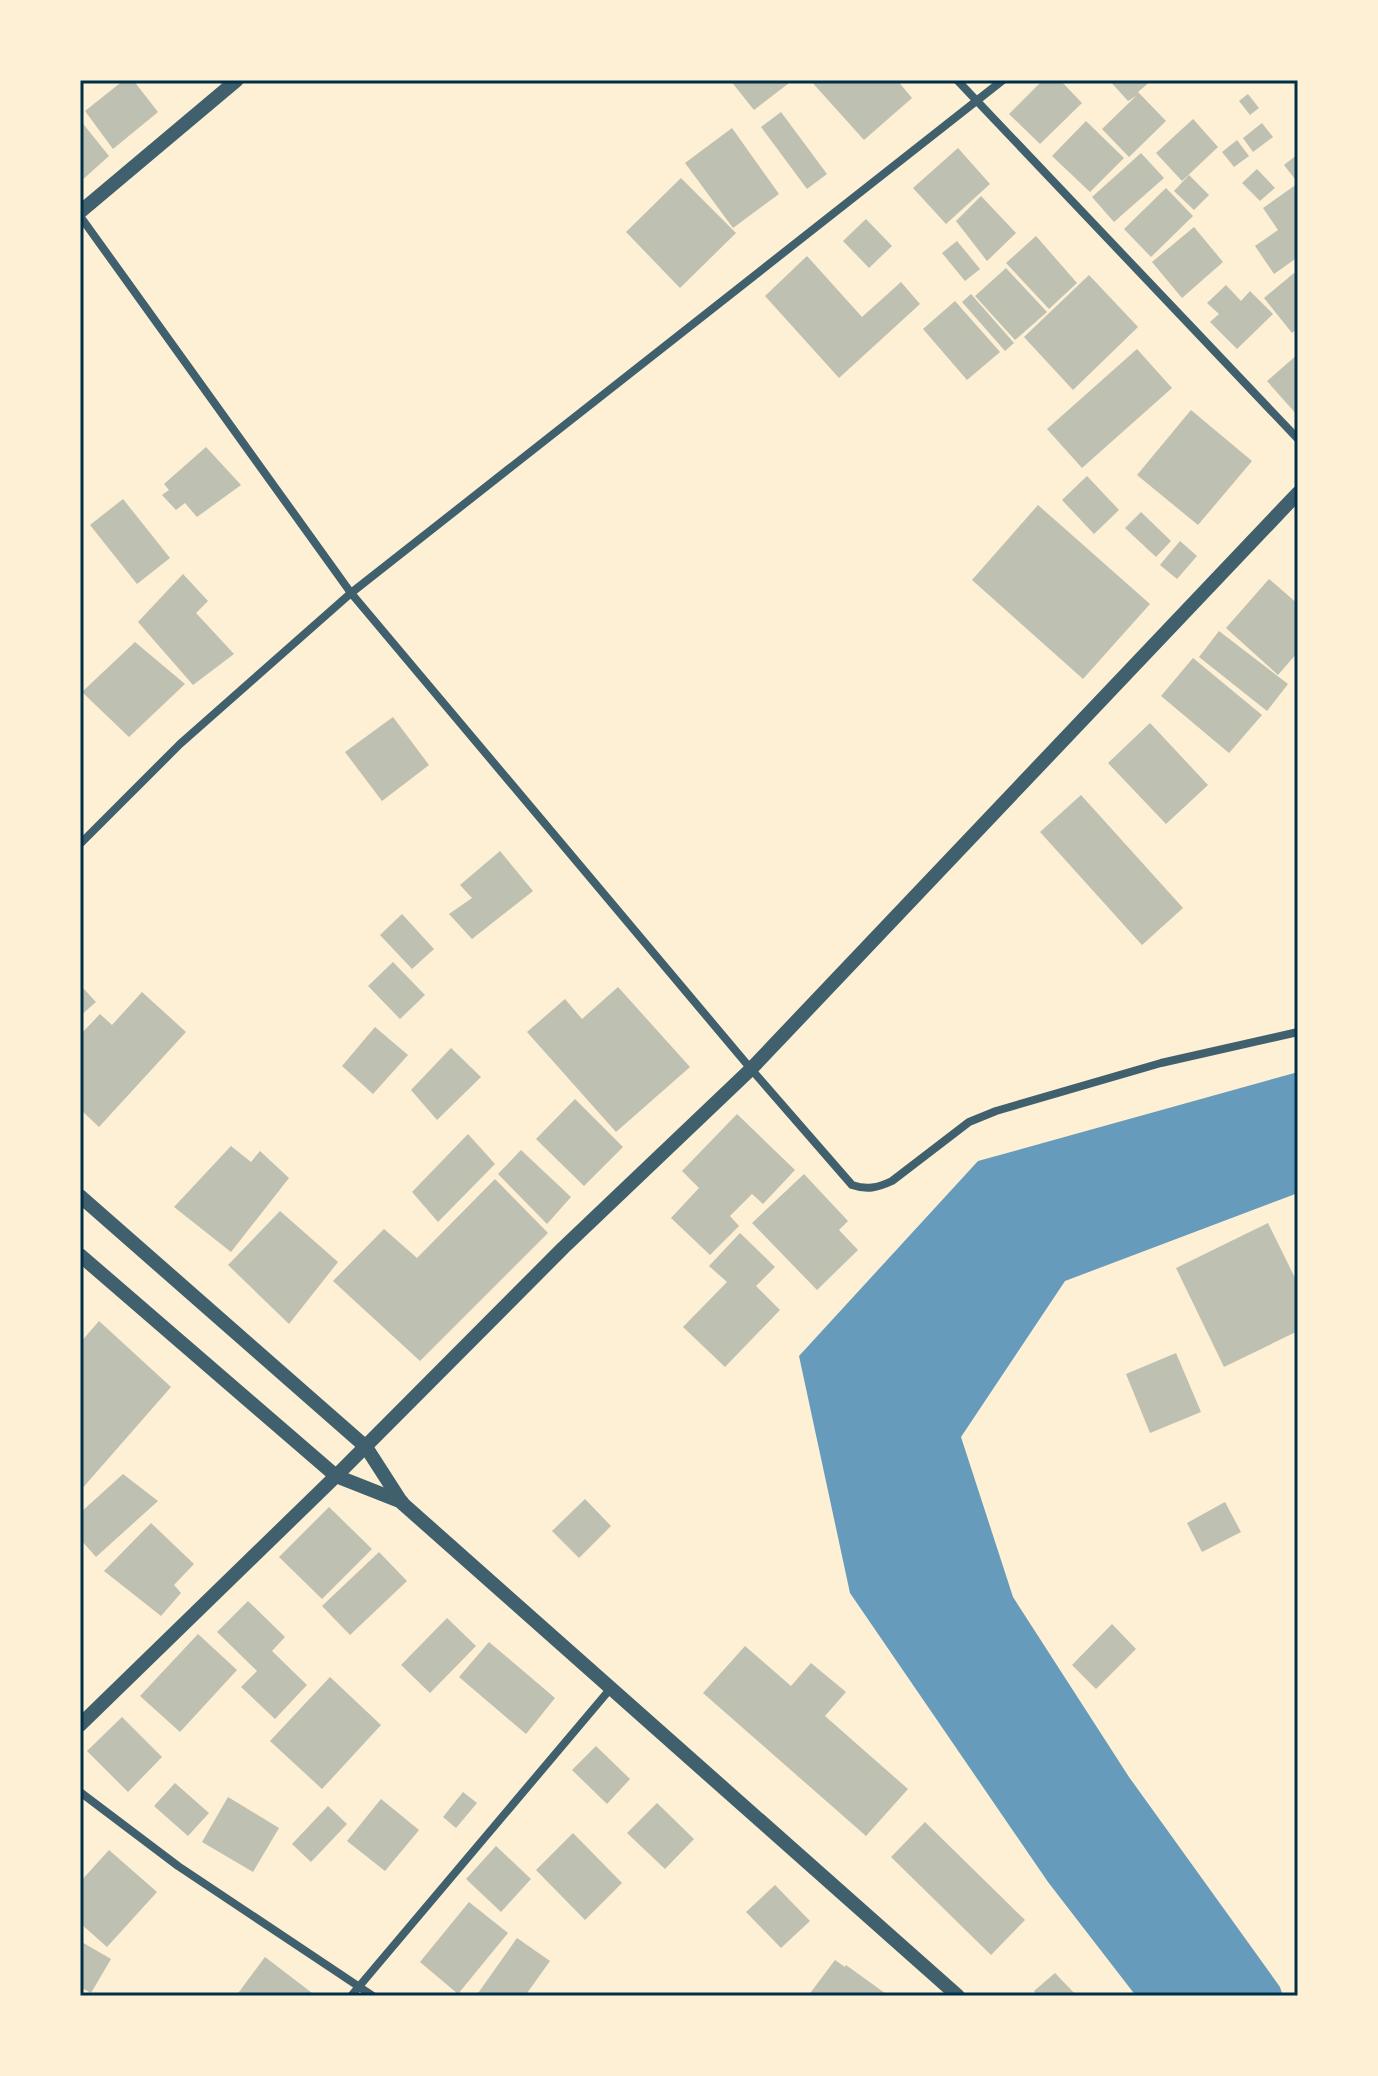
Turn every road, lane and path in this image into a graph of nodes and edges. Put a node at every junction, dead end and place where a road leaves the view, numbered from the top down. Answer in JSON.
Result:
{"nodes":[{"id":1,"x":237,"y":80,"type":"edge"},
{"id":2,"x":957,"y":80,"type":"edge"},
{"id":3,"x":1003,"y":80,"type":"edge"},
{"id":4,"x":975,"y":101,"type":"junction"},
{"id":5,"x":80,"y":214,"type":"edge"},
{"id":6,"x":1298,"y":439,"type":"edge"},
{"id":7,"x":1298,"y":493,"type":"edge"},
{"id":8,"x":351,"y":593,"type":"junction"},
{"id":9,"x":80,"y":844,"type":"edge"},
{"id":10,"x":1298,"y":1032,"type":"edge"},
{"id":11,"x":751,"y":1069,"type":"junction"},
{"id":12,"x":80,"y":1196,"type":"edge"},
{"id":13,"x":80,"y":1255,"type":"edge"},
{"id":14,"x":366,"y":1447,"type":"junction"},
{"id":15,"x":336,"y":1476,"type":"junction"},
{"id":16,"x":402,"y":1503,"type":"junction"},
{"id":17,"x":612,"y":1688,"type":"junction"},
{"id":18,"x":80,"y":1725,"type":"edge"},
{"id":19,"x":80,"y":1792,"type":"edge"},
{"id":20,"x":359,"y":1987,"type":"junction"},
{"id":21,"x":351,"y":1996,"type":"edge"},
{"id":22,"x":373,"y":1996,"type":"edge"},
{"id":23,"x":958,"y":1996,"type":"edge"}],
"edges":[{"from":1,"to":5,"type":"street"},
{"from":2,"to":4,"type":"street"},
{"from":3,"to":4,"type":"street"},
{"from":4,"to":6,"type":"street"},
{"from":4,"to":8,"type":"street"},
{"from":5,"to":8,"type":"street"},
{"from":7,"to":11,"type":"street"},
{"from":8,"to":9,"type":"street"},
{"from":8,"to":11,"type":"street"},
{"from":10,"to":11,"type":"street"},
{"from":11,"to":14,"type":"street"},
{"from":12,"to":14,"type":"street"},
{"from":13,"to":15,"type":"street"},
{"from":14,"to":15,"type":"street"},
{"from":14,"to":16,"type":"street"},
{"from":15,"to":16,"type":"street"},
{"from":15,"to":18,"type":"street"},
{"from":16,"to":17,"type":"street"},
{"from":17,"to":20,"type":"street"},
{"from":17,"to":23,"type":"street"},
{"from":19,"to":20,"type":"street"},
{"from":20,"to":21,"type":"street"},
{"from":20,"to":22,"type":"street"}]}
